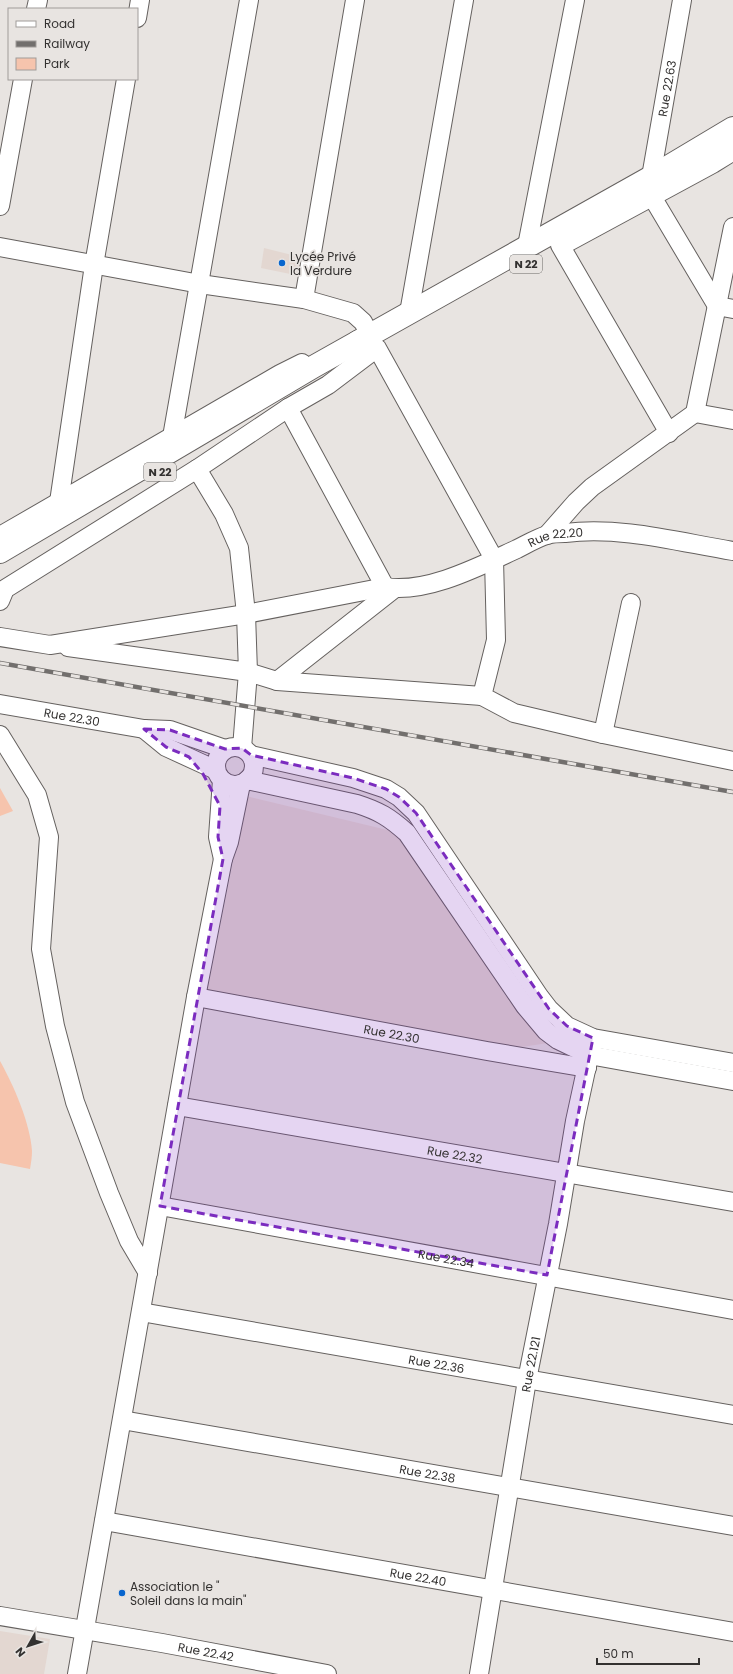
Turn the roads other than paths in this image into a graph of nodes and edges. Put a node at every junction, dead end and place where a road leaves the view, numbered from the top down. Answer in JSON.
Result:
{"nodes":[{"id":1,"x":140,"y":0,"type":"edge"},
{"id":2,"x":249,"y":0,"type":"edge"},
{"id":3,"x":355,"y":0,"type":"edge"},
{"id":4,"x":464,"y":0,"type":"edge"},
{"id":5,"x":575,"y":0,"type":"edge"},
{"id":6,"x":682,"y":0,"type":"edge"},
{"id":7,"x":138,"y":12,"type":"edge"},
{"id":8,"x":23,"y":80,"type":"edge"},
{"id":9,"x":126,"y":80,"type":"edge"},
{"id":10,"x":733,"y":119,"type":"edge"},
{"id":11,"x":733,"y":128,"type":"edge"},
{"id":12,"x":733,"y":149,"type":"edge"},
{"id":13,"x":716,"y":155,"type":"edge"},
{"id":14,"x":651,"y":186,"type":"junction"},
{"id":15,"x":0,"y":206,"type":"edge"},
{"id":16,"x":733,"y":227,"type":"edge"},
{"id":17,"x":560,"y":245,"type":"junction"},
{"id":18,"x":527,"y":246,"type":"junction"},
{"id":19,"x":0,"y":247,"type":"edge"},
{"id":20,"x":94,"y":265,"type":"junction"},
{"id":21,"x":200,"y":284,"type":"junction"},
{"id":22,"x":304,"y":299,"type":"junction"},
{"id":23,"x":725,"y":308,"type":"edge"},
{"id":24,"x":409,"y":313,"type":"junction"},
{"id":25,"x":373,"y":342,"type":"junction"},
{"id":26,"x":288,"y":408,"type":"junction"},
{"id":27,"x":695,"y":413,"type":"junction"},
{"id":28,"x":733,"y":420,"type":"edge"},
{"id":29,"x":669,"y":433,"type":"junction"},
{"id":30,"x":172,"y":437,"type":"junction"},
{"id":31,"x":197,"y":469,"type":"junction"},
{"id":32,"x":58,"y":502,"type":"junction"},
{"id":33,"x":547,"y":535,"type":"junction"},
{"id":34,"x":0,"y":536,"type":"edge"},
{"id":35,"x":733,"y":551,"type":"edge"},
{"id":36,"x":0,"y":552,"type":"edge"},
{"id":37,"x":494,"y":559,"type":"junction"},
{"id":38,"x":0,"y":564,"type":"edge"},
{"id":39,"x":389,"y":588,"type":"junction"},
{"id":40,"x":0,"y":601,"type":"edge"},
{"id":41,"x":631,"y":603,"type":"dead end"},
{"id":42,"x":246,"y":614,"type":"junction"},
{"id":43,"x":0,"y":637,"type":"edge"},
{"id":44,"x":50,"y":645,"type":"junction"},
{"id":45,"x":248,"y":672,"type":"junction"},
{"id":46,"x":277,"y":681,"type":"junction"},
{"id":47,"x":482,"y":696,"type":"junction"},
{"id":48,"x":0,"y":704,"type":"edge"},
{"id":49,"x":144,"y":729,"type":"junction"},
{"id":50,"x":603,"y":734,"type":"junction"},
{"id":51,"x":0,"y":735,"type":"edge"},
{"id":52,"x":239,"y":751,"type":"junction"},
{"id":53,"x":189,"y":758,"type":"junction"},
{"id":54,"x":733,"y":761,"type":"edge"},
{"id":55,"x":219,"y":775,"type":"junction"},
{"id":56,"x":244,"y":782,"type":"junction"},
{"id":57,"x":220,"y":806,"type":"junction"},
{"id":58,"x":222,"y":859,"type":"junction"},
{"id":59,"x":196,"y":997,"type":"junction"},
{"id":60,"x":590,"y":1054,"type":"junction"},
{"id":61,"x":733,"y":1063,"type":"edge"},
{"id":62,"x":733,"y":1081,"type":"edge"},
{"id":63,"x":177,"y":1106,"type":"junction"},
{"id":64,"x":566,"y":1173,"type":"junction"},
{"id":65,"x":733,"y":1202,"type":"edge"},
{"id":66,"x":160,"y":1206,"type":"junction"},
{"id":67,"x":148,"y":1273,"type":"junction"},
{"id":68,"x":547,"y":1275,"type":"junction"},
{"id":69,"x":733,"y":1310,"type":"edge"},
{"id":70,"x":141,"y":1312,"type":"junction"},
{"id":71,"x":527,"y":1380,"type":"junction"},
{"id":72,"x":733,"y":1415,"type":"edge"},
{"id":73,"x":122,"y":1420,"type":"junction"},
{"id":74,"x":510,"y":1487,"type":"junction"},
{"id":75,"x":104,"y":1521,"type":"junction"},
{"id":76,"x":733,"y":1526,"type":"edge"},
{"id":77,"x":493,"y":1590,"type":"junction"},
{"id":78,"x":0,"y":1616,"type":"edge"},
{"id":79,"x":85,"y":1630,"type":"junction"},
{"id":80,"x":733,"y":1632,"type":"edge"},
{"id":81,"x":77,"y":1674,"type":"edge"},
{"id":82,"x":328,"y":1674,"type":"edge"},
{"id":83,"x":478,"y":1674,"type":"edge"}],
"edges":[{"from":1,"to":7,"type":"street"},
{"from":2,"to":21,"type":"street"},
{"from":3,"to":22,"type":"street"},
{"from":4,"to":24,"type":"street"},
{"from":5,"to":18,"type":"street"},
{"from":6,"to":14,"type":"street","name":"Rue 22.63"},
{"from":8,"to":15,"type":"street"},
{"from":9,"to":20,"type":"street"},
{"from":10,"to":13,"type":"main road"},
{"from":11,"to":13,"type":"main road","number":"N 22"},
{"from":12,"to":13,"type":"main road","number":"N 22"},
{"from":13,"to":14,"type":"main road","number":"N 22"},
{"from":14,"to":17,"type":"main road","number":"N 22"},
{"from":14,"to":18,"type":"main road","number":"N 22"},
{"from":14,"to":23,"type":"street"},
{"from":16,"to":23,"type":"street"},
{"from":17,"to":25,"type":"main road","number":"N 22"},
{"from":17,"to":29,"type":"street"},
{"from":18,"to":24,"type":"main road","number":"N 22"},
{"from":19,"to":20,"type":"street"},
{"from":20,"to":21,"type":"street"},
{"from":20,"to":32,"type":"street"},
{"from":21,"to":22,"type":"street"},
{"from":21,"to":30,"type":"street"},
{"from":22,"to":25,"type":"street"},
{"from":23,"to":27,"type":"street"},
{"from":24,"to":25,"type":"main road","number":"N 22"},
{"from":25,"to":26,"type":"street"},
{"from":25,"to":30,"type":"street"},
{"from":25,"to":36,"type":"main road","number":"N 22"},
{"from":25,"to":37,"type":"street"},
{"from":25,"to":38,"type":"main road","number":"N 22"},
{"from":26,"to":31,"type":"street"},
{"from":26,"to":39,"type":"street"},
{"from":27,"to":28,"type":"street"},
{"from":27,"to":29,"type":"street"},
{"from":29,"to":33,"type":"street"},
{"from":30,"to":32,"type":"street"},
{"from":31,"to":40,"type":"street"},
{"from":31,"to":42,"type":"street"},
{"from":32,"to":34,"type":"street"},
{"from":33,"to":35,"type":"street","name":"Rue 22.20"},
{"from":33,"to":37,"type":"street","name":"Rue 22.20"},
{"from":37,"to":39,"type":"street","name":"Rue 22.20"},
{"from":37,"to":47,"type":"street"},
{"from":39,"to":42,"type":"street","name":"Rue 22.20"},
{"from":39,"to":46,"type":"street"},
{"from":41,"to":50,"type":"street"},
{"from":42,"to":44,"type":"street","name":"Rue 22.20"},
{"from":42,"to":45,"type":"street"},
{"from":43,"to":44,"type":"street"},
{"from":44,"to":45,"type":"street"},
{"from":45,"to":46,"type":"street"},
{"from":45,"to":52,"type":"street"},
{"from":46,"to":47,"type":"street"},
{"from":47,"to":50,"type":"street"},
{"from":48,"to":49,"type":"street","name":"Rue 22.30"},
{"from":49,"to":52,"type":"street","name":"Rue 22.30"},
{"from":49,"to":53,"type":"street"},
{"from":50,"to":54,"type":"street"},
{"from":51,"to":67,"type":"street"},
{"from":52,"to":55,"type":"street"},
{"from":52,"to":56,"type":"street"},
{"from":52,"to":60,"type":"street","name":"Rue 22.30"},
{"from":53,"to":55,"type":"street"},
{"from":53,"to":57,"type":"street"},
{"from":55,"to":56,"type":"street"},
{"from":55,"to":57,"type":"street"},
{"from":56,"to":58,"type":"street"},
{"from":56,"to":60,"type":"street"},
{"from":57,"to":58,"type":"street"},
{"from":58,"to":59,"type":"street"},
{"from":59,"to":60,"type":"street","name":"Rue 22.30"},
{"from":59,"to":63,"type":"street"},
{"from":60,"to":61,"type":"street","name":"Rue 22.30"},
{"from":60,"to":62,"type":"street","name":"Rue 22.30"},
{"from":60,"to":64,"type":"street","name":"Rue 22.121"},
{"from":63,"to":64,"type":"street","name":"Rue 22.32"},
{"from":63,"to":66,"type":"street"},
{"from":64,"to":65,"type":"street","name":"Rue 22.32"},
{"from":64,"to":68,"type":"street","name":"Rue 22.121"},
{"from":66,"to":67,"type":"street"},
{"from":66,"to":68,"type":"street","name":"Rue 22.34"},
{"from":67,"to":70,"type":"street"},
{"from":68,"to":69,"type":"street","name":"Rue 22.34"},
{"from":68,"to":71,"type":"street","name":"Rue 22.121"},
{"from":70,"to":71,"type":"street","name":"Rue 22.36"},
{"from":70,"to":73,"type":"street"},
{"from":71,"to":72,"type":"street","name":"Rue 22.36"},
{"from":71,"to":74,"type":"street","name":"Rue 22.121"},
{"from":73,"to":74,"type":"street","name":"Rue 22.38"},
{"from":73,"to":75,"type":"street"},
{"from":74,"to":76,"type":"street","name":"Rue 22.38"},
{"from":74,"to":77,"type":"street","name":"Rue 22.121"},
{"from":75,"to":77,"type":"street","name":"Rue 22.40"},
{"from":75,"to":79,"type":"street"},
{"from":77,"to":80,"type":"street","name":"Rue 22.40"},
{"from":77,"to":83,"type":"street","name":"Rue 22.121"},
{"from":78,"to":79,"type":"street","name":"Rue 22.42"},
{"from":79,"to":81,"type":"street"},
{"from":79,"to":82,"type":"street","name":"Rue 22.42"}]}
